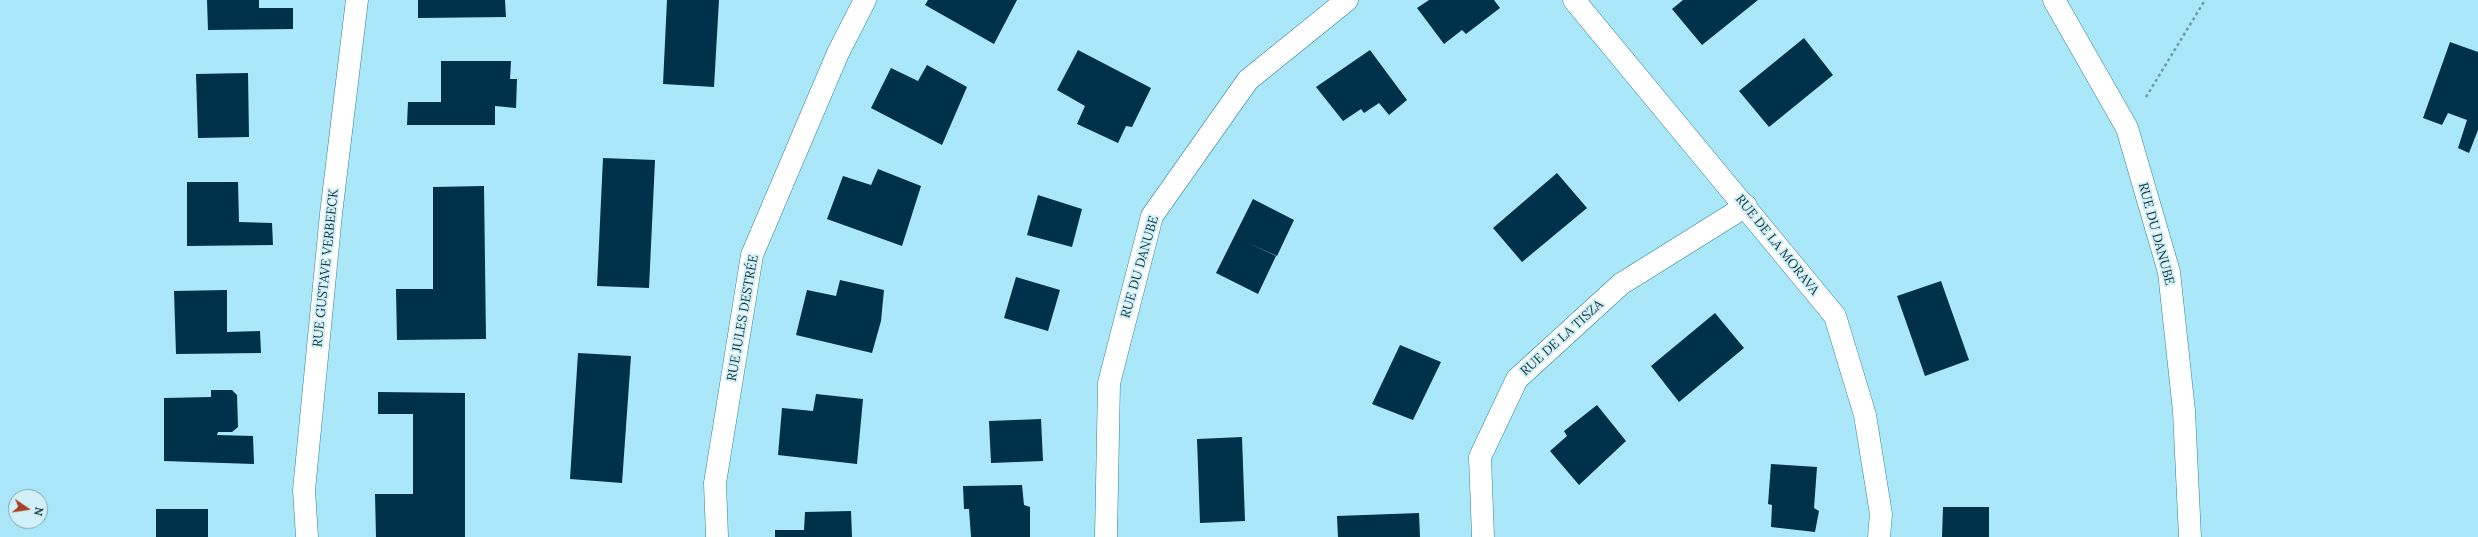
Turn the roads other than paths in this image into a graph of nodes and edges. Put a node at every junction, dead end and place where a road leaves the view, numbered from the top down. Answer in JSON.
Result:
{"nodes":[{"id":1,"x":357,"y":0,"type":"edge"},
{"id":2,"x":865,"y":0,"type":"edge"},
{"id":3,"x":1347,"y":0,"type":"edge"},
{"id":4,"x":1574,"y":0,"type":"edge"},
{"id":5,"x":2054,"y":0,"type":"edge"},
{"id":6,"x":1746,"y":206,"type":"junction"},
{"id":7,"x":307,"y":537,"type":"edge"},
{"id":8,"x":717,"y":537,"type":"edge"},
{"id":9,"x":1106,"y":537,"type":"edge"},
{"id":10,"x":1483,"y":537,"type":"edge"},
{"id":11,"x":1879,"y":537,"type":"edge"},
{"id":12,"x":2190,"y":537,"type":"edge"}],
"edges":[{"from":1,"to":7,"type":"street","name":"RUE GUSTAVE VERBEECK"},
{"from":2,"to":8,"type":"street","name":"RUE JULES DESTRÉE"},
{"from":3,"to":9,"type":"street","name":"RUE DU DANUBE"},
{"from":4,"to":6,"type":"street","name":"RUE DE LA MORAVA"},
{"from":5,"to":12,"type":"street","name":"RUE DU DANUBE"},
{"from":6,"to":10,"type":"street","name":"RUE DE LA TISZA"},
{"from":6,"to":11,"type":"street","name":"RUE DE LA MORAVA"}]}
